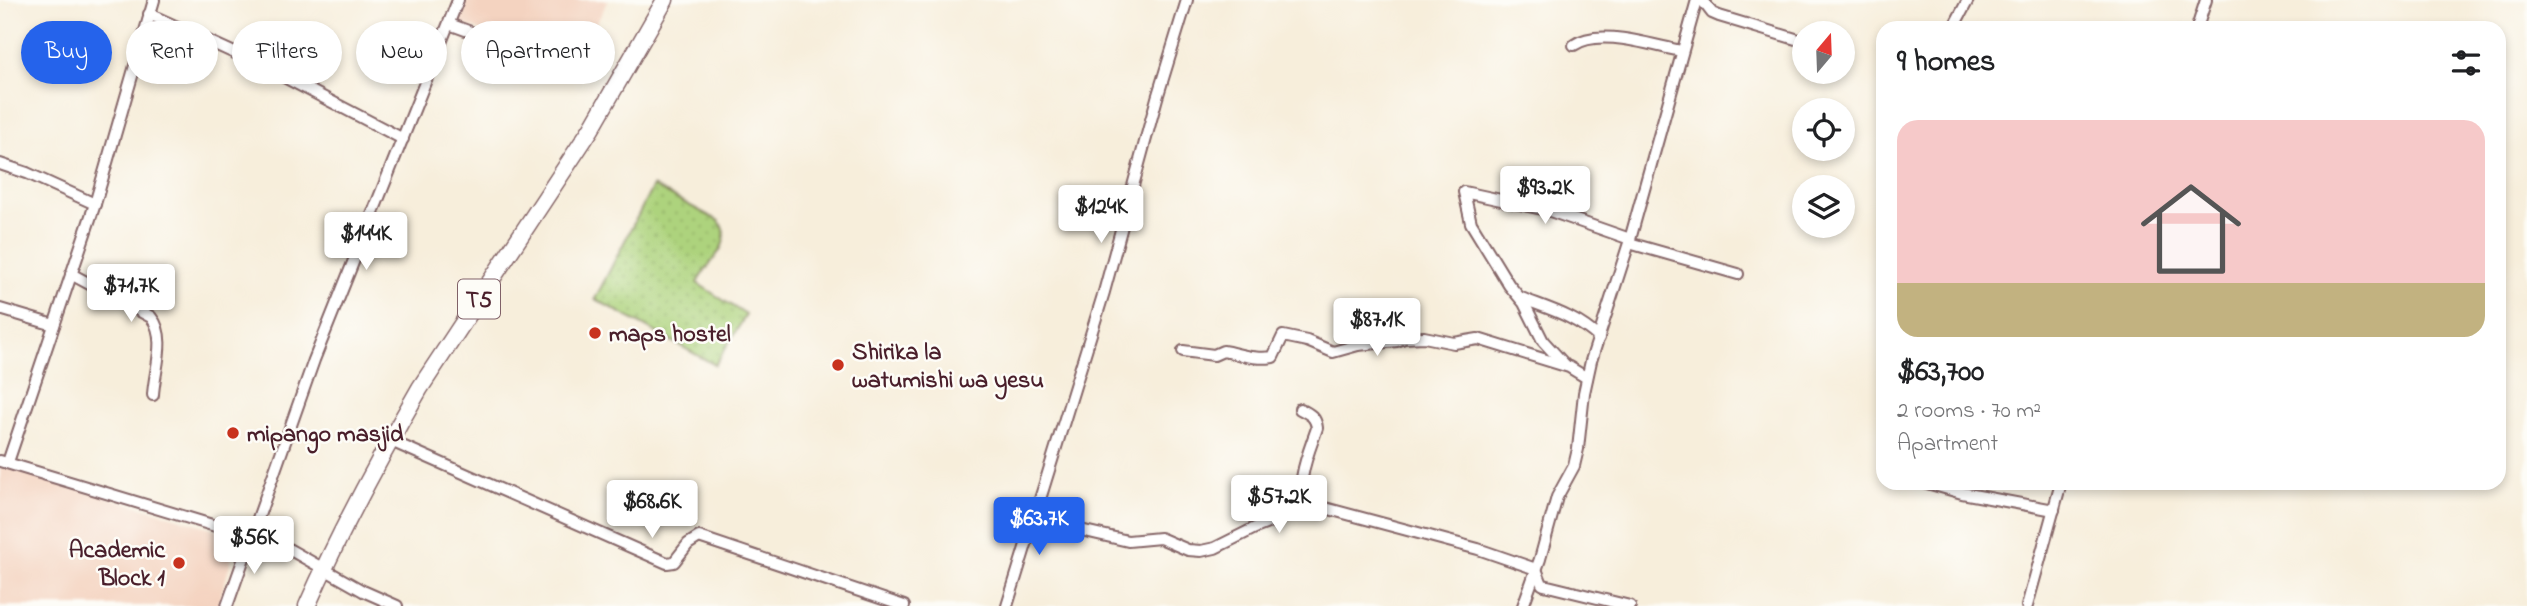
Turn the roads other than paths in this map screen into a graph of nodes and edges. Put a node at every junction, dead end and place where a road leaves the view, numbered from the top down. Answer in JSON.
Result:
{"nodes":[{"id":1,"x":154,"y":0,"type":"edge"},
{"id":2,"x":458,"y":0,"type":"edge"},
{"id":3,"x":665,"y":0,"type":"edge"},
{"id":4,"x":1187,"y":0,"type":"edge"},
{"id":5,"x":1696,"y":0,"type":"edge"},
{"id":6,"x":1702,"y":0,"type":"edge"},
{"id":7,"x":1968,"y":0,"type":"edge"},
{"id":8,"x":2206,"y":0,"type":"edge"},
{"id":9,"x":149,"y":14,"type":"junction"},
{"id":10,"x":1957,"y":21,"type":"edge"},
{"id":11,"x":2199,"y":21,"type":"edge"},
{"id":12,"x":449,"y":24,"type":"junction"},
{"id":13,"x":461,"y":28,"type":"edge"},
{"id":14,"x":1792,"y":38,"type":"edge"},
{"id":15,"x":1574,"y":45,"type":"dead end"},
{"id":16,"x":1682,"y":51,"type":"junction"},
{"id":17,"x":403,"y":139,"type":"junction"},
{"id":18,"x":0,"y":164,"type":"edge"},
{"id":19,"x":95,"y":204,"type":"junction"},
{"id":20,"x":1630,"y":241,"type":"junction"},
{"id":21,"x":71,"y":274,"type":"junction"},
{"id":22,"x":1738,"y":274,"type":"dead end"},
{"id":23,"x":1521,"y":298,"type":"junction"},
{"id":24,"x":0,"y":309,"type":"edge"},
{"id":25,"x":54,"y":325,"type":"junction"},
{"id":26,"x":1600,"y":338,"type":"junction"},
{"id":27,"x":1183,"y":351,"type":"dead end"},
{"id":28,"x":1565,"y":365,"type":"junction"},
{"id":29,"x":1587,"y":379,"type":"junction"},
{"id":30,"x":153,"y":395,"type":"dead end"},
{"id":31,"x":1300,"y":409,"type":"dead end"},
{"id":32,"x":391,"y":441,"type":"junction"},
{"id":33,"x":4,"y":461,"type":"edge"},
{"id":34,"x":1952,"y":490,"type":"edge"},
{"id":35,"x":2059,"y":490,"type":"edge"},
{"id":36,"x":1307,"y":509,"type":"junction"},
{"id":37,"x":2054,"y":510,"type":"junction"},
{"id":38,"x":1033,"y":519,"type":"junction"},
{"id":39,"x":251,"y":536,"type":"junction"},
{"id":40,"x":324,"y":568,"type":"junction"},
{"id":41,"x":1536,"y":569,"type":"junction"},
{"id":42,"x":227,"y":606,"type":"edge"},
{"id":43,"x":307,"y":606,"type":"edge"},
{"id":44,"x":397,"y":606,"type":"edge"},
{"id":45,"x":904,"y":606,"type":"edge"},
{"id":46,"x":1007,"y":606,"type":"edge"},
{"id":47,"x":1523,"y":606,"type":"edge"},
{"id":48,"x":1630,"y":606,"type":"edge"},
{"id":49,"x":2027,"y":606,"type":"edge"}],
"edges":[{"from":1,"to":9,"type":"street"},
{"from":2,"to":12,"type":"street"},
{"from":3,"to":32,"type":"highway","number":"T5"},
{"from":4,"to":38,"type":"street"},
{"from":5,"to":16,"type":"street"},
{"from":6,"to":14,"type":"street"},
{"from":7,"to":10,"type":"street"},
{"from":8,"to":11,"type":"street"},
{"from":9,"to":17,"type":"street"},
{"from":9,"to":19,"type":"street"},
{"from":12,"to":13,"type":"street"},
{"from":12,"to":17,"type":"street"},
{"from":15,"to":16,"type":"street"},
{"from":16,"to":20,"type":"street"},
{"from":17,"to":39,"type":"street"},
{"from":18,"to":19,"type":"street"},
{"from":19,"to":21,"type":"street"},
{"from":20,"to":22,"type":"street"},
{"from":20,"to":23,"type":"street"},
{"from":20,"to":26,"type":"street"},
{"from":21,"to":25,"type":"street"},
{"from":21,"to":30,"type":"street"},
{"from":23,"to":26,"type":"street"},
{"from":23,"to":28,"type":"street"},
{"from":24,"to":25,"type":"street"},
{"from":25,"to":33,"type":"street"},
{"from":26,"to":29,"type":"street"},
{"from":27,"to":28,"type":"street"},
{"from":28,"to":29,"type":"street"},
{"from":29,"to":41,"type":"street"},
{"from":31,"to":36,"type":"street"},
{"from":32,"to":40,"type":"highway","number":"T5"},
{"from":32,"to":45,"type":"street"},
{"from":33,"to":39,"type":"street"},
{"from":34,"to":37,"type":"street"},
{"from":35,"to":37,"type":"street"},
{"from":36,"to":38,"type":"street"},
{"from":36,"to":41,"type":"street"},
{"from":37,"to":49,"type":"street"},
{"from":38,"to":46,"type":"street"},
{"from":39,"to":40,"type":"street"},
{"from":39,"to":42,"type":"street"},
{"from":40,"to":43,"type":"highway","number":"T5"},
{"from":40,"to":44,"type":"street"},
{"from":41,"to":47,"type":"street"},
{"from":41,"to":48,"type":"street"}]}
